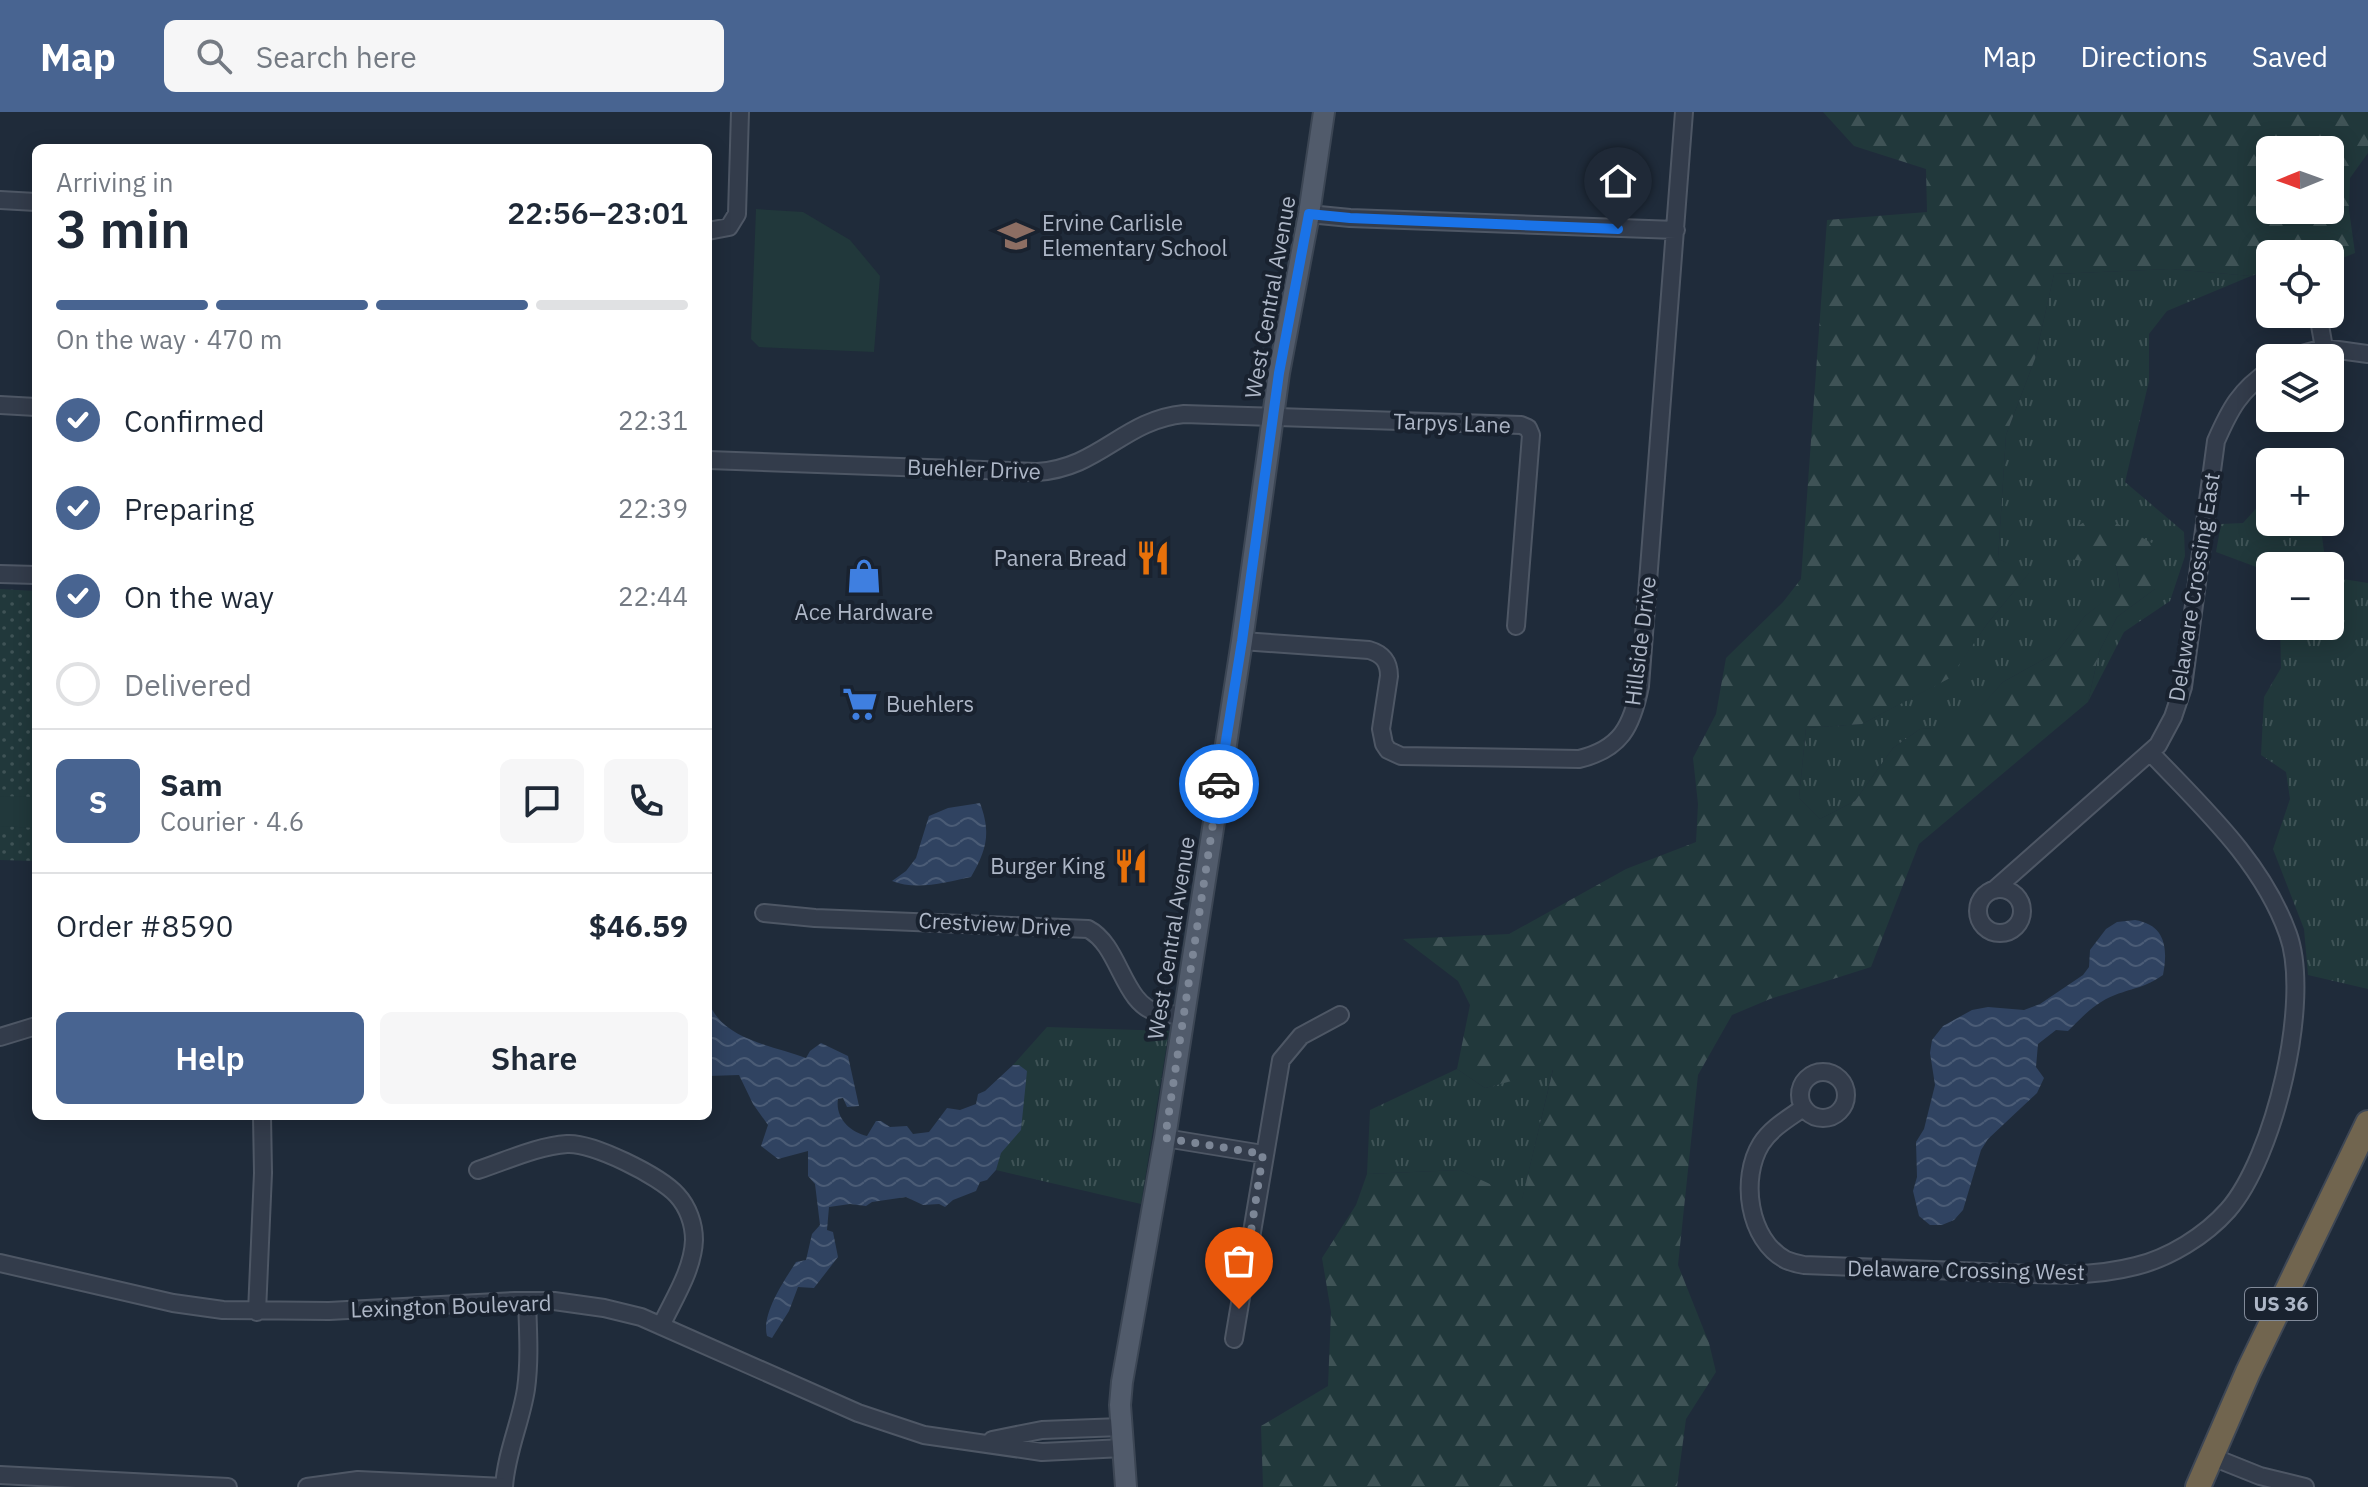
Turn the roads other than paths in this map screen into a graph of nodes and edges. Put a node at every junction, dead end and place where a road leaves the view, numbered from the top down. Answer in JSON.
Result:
{"nodes":[{"id":1,"x":740,"y":112,"type":"edge"},
{"id":2,"x":1324,"y":112,"type":"edge"},
{"id":3,"x":1684,"y":112,"type":"edge"},
{"id":4,"x":0,"y":200,"type":"edge"},
{"id":5,"x":32,"y":202,"type":"edge"},
{"id":6,"x":1309,"y":214,"type":"junction"},
{"id":7,"x":712,"y":230,"type":"edge"},
{"id":8,"x":1676,"y":230,"type":"junction"},
{"id":9,"x":2344,"y":351,"type":"edge"},
{"id":10,"x":2368,"y":354,"type":"edge"},
{"id":11,"x":2256,"y":379,"type":"edge"},
{"id":12,"x":0,"y":405,"type":"edge"},
{"id":13,"x":32,"y":407,"type":"edge"},
{"id":14,"x":1274,"y":416,"type":"junction"},
{"id":15,"x":712,"y":460,"type":"edge"},
{"id":16,"x":0,"y":574,"type":"edge"},
{"id":17,"x":32,"y":575,"type":"edge"},
{"id":18,"x":1516,"y":626,"type":"dead end"},
{"id":19,"x":1242,"y":641,"type":"junction"},
{"id":20,"x":2150,"y":752,"type":"junction"},
{"id":21,"x":1994,"y":890,"type":"dead end"},
{"id":22,"x":764,"y":913,"type":"dead end"},
{"id":23,"x":1184,"y":1015,"type":"junction"},
{"id":24,"x":1340,"y":1015,"type":"dead end"},
{"id":25,"x":32,"y":1027,"type":"edge"},
{"id":26,"x":0,"y":1037,"type":"edge"},
{"id":27,"x":1803,"y":1108,"type":"dead end"},
{"id":28,"x":262,"y":1120,"type":"edge"},
{"id":29,"x":1165,"y":1138,"type":"junction"},
{"id":30,"x":2365,"y":1138,"type":"edge"},
{"id":31,"x":1263,"y":1154,"type":"junction"},
{"id":32,"x":478,"y":1170,"type":"dead end"},
{"id":33,"x":0,"y":1263,"type":"edge"},
{"id":34,"x":527,"y":1301,"type":"junction"},
{"id":35,"x":257,"y":1312,"type":"junction"},
{"id":36,"x":661,"y":1326,"type":"junction"},
{"id":37,"x":1234,"y":1339,"type":"dead end"},
{"id":38,"x":1121,"y":1427,"type":"junction"},
{"id":39,"x":978,"y":1442,"type":"junction"},
{"id":40,"x":1123,"y":1448,"type":"junction"},
{"id":41,"x":2210,"y":1456,"type":"junction"},
{"id":42,"x":0,"y":1475,"type":"edge"},
{"id":43,"x":228,"y":1487,"type":"edge"},
{"id":44,"x":307,"y":1487,"type":"edge"},
{"id":45,"x":504,"y":1487,"type":"edge"},
{"id":46,"x":1126,"y":1487,"type":"edge"},
{"id":47,"x":2198,"y":1487,"type":"edge"},
{"id":48,"x":2305,"y":1487,"type":"edge"}],
"edges":[{"from":1,"to":7,"type":"street"},
{"from":2,"to":6,"type":"main road","name":"West Central Avenue"},
{"from":3,"to":8,"type":"street","name":"Hillside Drive"},
{"from":4,"to":5,"type":"street"},
{"from":6,"to":8,"type":"street"},
{"from":6,"to":14,"type":"main road","name":"West Central Avenue"},
{"from":8,"to":19,"type":"street","name":"Hillside Drive"},
{"from":9,"to":10,"type":"street"},
{"from":11,"to":20,"type":"street","name":"Delaware Crossing East"},
{"from":12,"to":13,"type":"street"},
{"from":14,"to":15,"type":"street","name":"Buehler Drive"},
{"from":14,"to":18,"type":"street","name":"Tarpys Lane"},
{"from":14,"to":19,"type":"main road","name":"West Central Avenue"},
{"from":16,"to":17,"type":"street"},
{"from":19,"to":23,"type":"main road","name":"West Central Avenue"},
{"from":20,"to":21,"type":"street","name":"Delaware Crossing East"},
{"from":20,"to":27,"type":"street","name":"Delaware Crossing West"},
{"from":22,"to":23,"type":"street","name":"Crestview Drive"},
{"from":23,"to":29,"type":"main road","name":"West Central Avenue"},
{"from":24,"to":31,"type":"street"},
{"from":25,"to":26,"type":"street"},
{"from":28,"to":35,"type":"street"},
{"from":29,"to":31,"type":"street"},
{"from":29,"to":38,"type":"main road","name":"West Central Avenue"},
{"from":30,"to":41,"type":"highway","number":"US 36"},
{"from":31,"to":37,"type":"street"},
{"from":32,"to":36,"type":"street"},
{"from":33,"to":35,"type":"street","name":"Lexington Boulevard"},
{"from":34,"to":35,"type":"street","name":"Lexington Boulevard"},
{"from":34,"to":36,"type":"street","name":"Lexington Boulevard"},
{"from":34,"to":45,"type":"street"},
{"from":36,"to":39,"type":"street","name":"Lexington Boulevard"},
{"from":38,"to":39,"type":"street","name":"Lexington Boulevard"},
{"from":38,"to":40,"type":"main road","name":"West Central Avenue"},
{"from":39,"to":40,"type":"street","name":"Lexington Boulevard"},
{"from":40,"to":46,"type":"main road","name":"West Central Avenue"},
{"from":41,"to":47,"type":"highway","number":"US 36"},
{"from":41,"to":48,"type":"street"},
{"from":42,"to":43,"type":"street"},
{"from":44,"to":45,"type":"street"}]}
